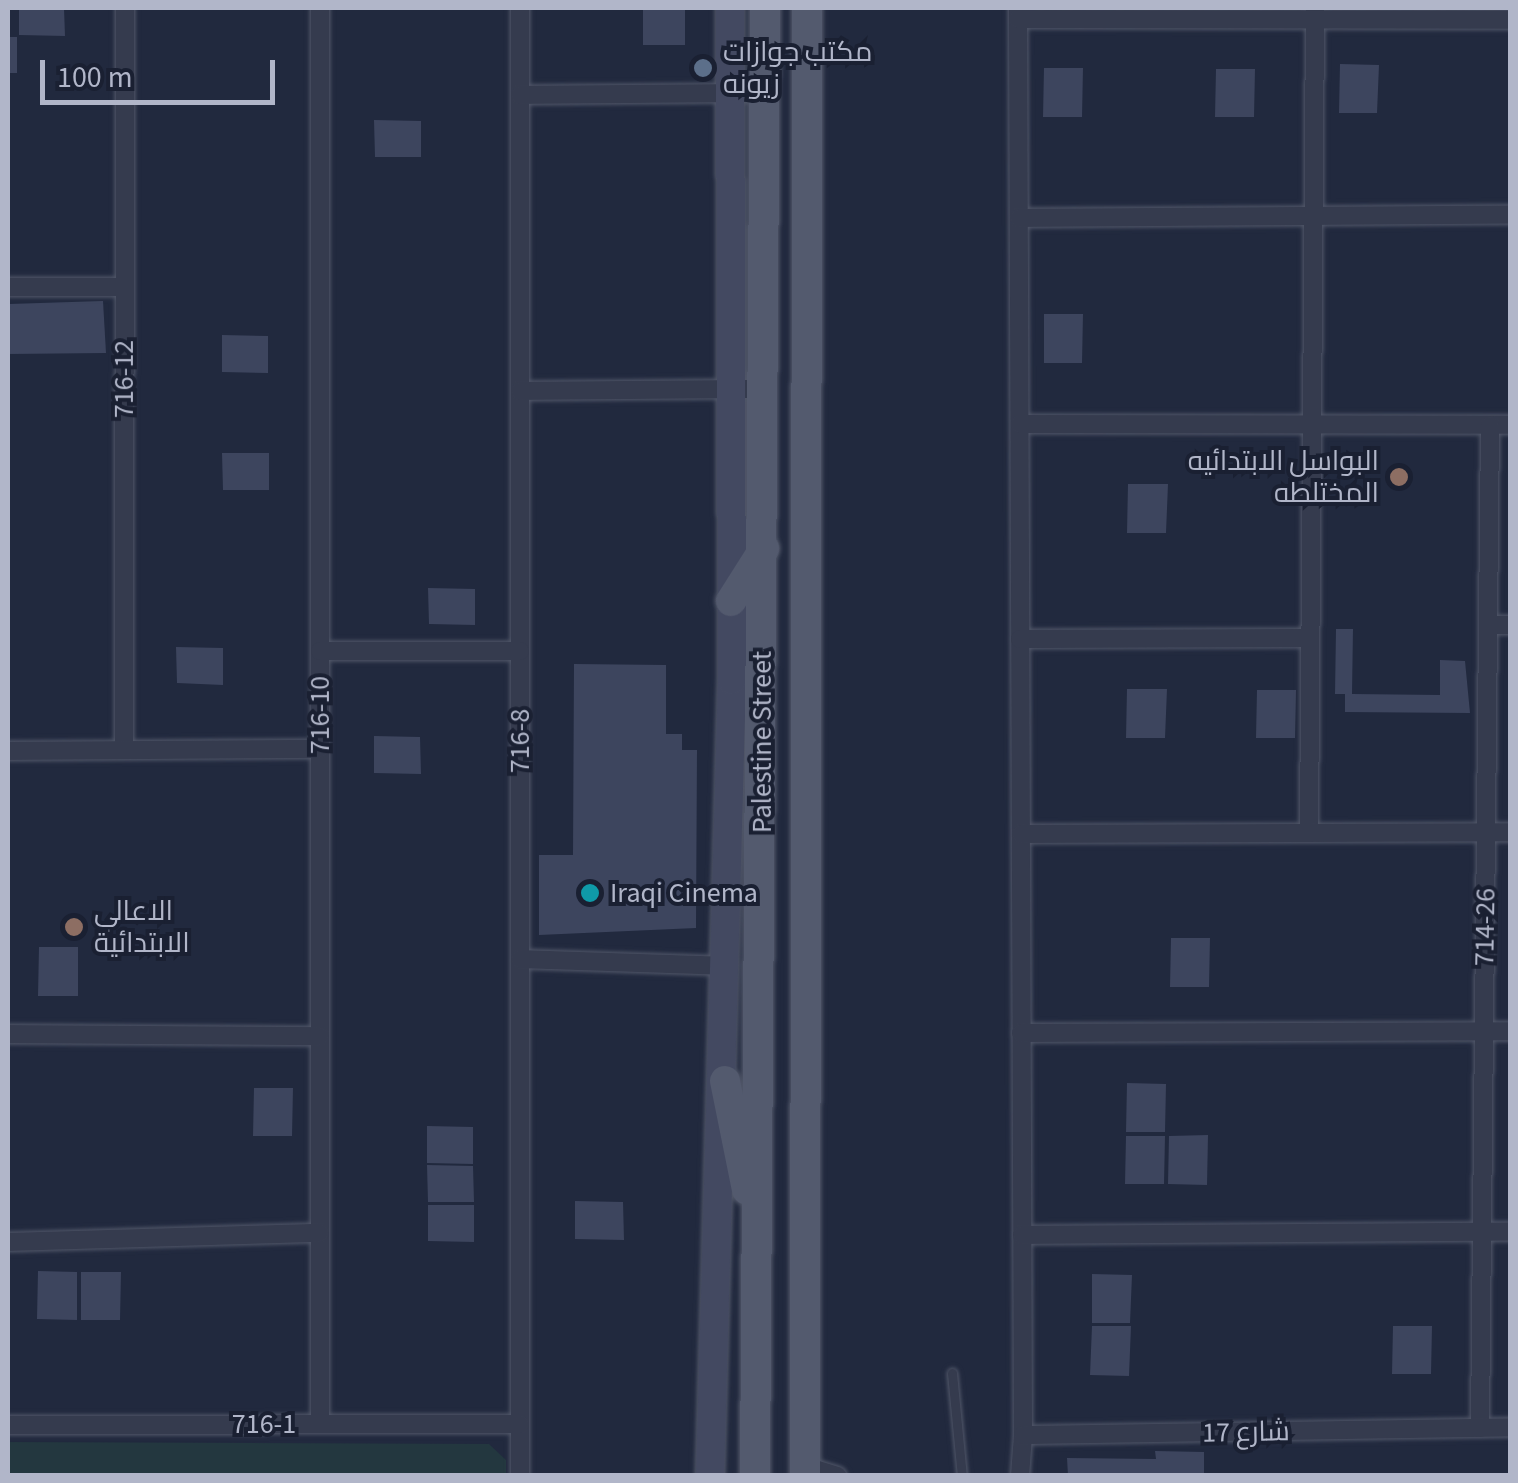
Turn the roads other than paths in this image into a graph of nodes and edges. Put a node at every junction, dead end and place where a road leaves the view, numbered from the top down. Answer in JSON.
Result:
{"nodes":[{"id":1,"x":125,"y":8,"type":"edge"},
{"id":2,"x":320,"y":8,"type":"edge"},
{"id":3,"x":520,"y":8,"type":"edge"},
{"id":4,"x":730,"y":8,"type":"edge"},
{"id":5,"x":765,"y":8,"type":"edge"},
{"id":6,"x":807,"y":8,"type":"edge"},
{"id":7,"x":1018,"y":13,"type":"edge"},
{"id":8,"x":1315,"y":14,"type":"edge"},
{"id":9,"x":1510,"y":20,"type":"edge"},
{"id":10,"x":765,"y":92,"type":"junction"},
{"id":11,"x":730,"y":93,"type":"junction"},
{"id":12,"x":520,"y":94,"type":"junction"},
{"id":13,"x":1510,"y":215,"type":"edge"},
{"id":14,"x":1314,"y":216,"type":"junction"},
{"id":15,"x":1019,"y":218,"type":"junction"},
{"id":16,"x":8,"y":287,"type":"edge"},
{"id":17,"x":124,"y":287,"type":"junction"},
{"id":18,"x":729,"y":389,"type":"junction"},
{"id":19,"x":765,"y":389,"type":"junction"},
{"id":20,"x":520,"y":392,"type":"junction"},
{"id":21,"x":1020,"y":424,"type":"junction"},
{"id":22,"x":1312,"y":425,"type":"junction"},
{"id":23,"x":1490,"y":426,"type":"junction"},
{"id":24,"x":1510,"y":426,"type":"edge"},
{"id":25,"x":764,"y":549,"type":"junction"},
{"id":26,"x":732,"y":601,"type":"junction"},
{"id":27,"x":1488,"y":625,"type":"junction"},
{"id":28,"x":1510,"y":625,"type":"edge"},
{"id":29,"x":1310,"y":638,"type":"junction"},
{"id":30,"x":1020,"y":639,"type":"junction"},
{"id":31,"x":520,"y":651,"type":"junction"},
{"id":32,"x":320,"y":652,"type":"junction"},
{"id":33,"x":320,"y":749,"type":"junction"},
{"id":34,"x":124,"y":750,"type":"junction"},
{"id":35,"x":8,"y":751,"type":"edge"},
{"id":36,"x":1486,"y":832,"type":"junction"},
{"id":37,"x":1510,"y":832,"type":"edge"},
{"id":38,"x":1308,"y":833,"type":"junction"},
{"id":39,"x":1021,"y":834,"type":"junction"},
{"id":40,"x":520,"y":959,"type":"junction"},
{"id":41,"x":728,"y":966,"type":"junction"},
{"id":42,"x":1484,"y":1031,"type":"junction"},
{"id":43,"x":1510,"y":1031,"type":"edge"},
{"id":44,"x":1021,"y":1033,"type":"junction"},
{"id":45,"x":8,"y":1034,"type":"edge"},
{"id":46,"x":320,"y":1036,"type":"junction"},
{"id":47,"x":725,"y":1081,"type":"junction"},
{"id":48,"x":758,"y":1229,"type":"junction"},
{"id":49,"x":1510,"y":1232,"type":"edge"},
{"id":50,"x":320,"y":1233,"type":"junction"},
{"id":51,"x":1482,"y":1233,"type":"junction"},
{"id":52,"x":1022,"y":1235,"type":"junction"},
{"id":53,"x":8,"y":1242,"type":"edge"},
{"id":54,"x":952,"y":1374,"type":"dead end"},
{"id":55,"x":320,"y":1424,"type":"junction"},
{"id":56,"x":520,"y":1424,"type":"junction"},
{"id":57,"x":8,"y":1425,"type":"edge"},
{"id":58,"x":1510,"y":1427,"type":"edge"},
{"id":59,"x":1480,"y":1428,"type":"junction"},
{"id":60,"x":1023,"y":1435,"type":"junction"},
{"id":61,"x":805,"y":1471,"type":"edge"},
{"id":62,"x":520,"y":1476,"type":"edge"},
{"id":63,"x":710,"y":1476,"type":"edge"},
{"id":64,"x":755,"y":1476,"type":"edge"},
{"id":65,"x":838,"y":1476,"type":"edge"},
{"id":66,"x":962,"y":1476,"type":"edge"},
{"id":67,"x":1020,"y":1476,"type":"edge"}],
"edges":[{"from":1,"to":17,"type":"street","name":"716-12"},
{"from":2,"to":32,"type":"street","name":"716-10"},
{"from":3,"to":12,"type":"street","name":"716-8"},
{"from":4,"to":11,"type":"street"},
{"from":5,"to":10,"type":"main road","name":"Palestine Street"},
{"from":6,"to":61,"type":"main road","name":"Palestine Street"},
{"from":7,"to":8,"type":"street"},
{"from":7,"to":15,"type":"street"},
{"from":8,"to":9,"type":"street"},
{"from":8,"to":14,"type":"street"},
{"from":10,"to":11,"type":"street"},
{"from":10,"to":19,"type":"main road","name":"Palestine Street"},
{"from":11,"to":12,"type":"street"},
{"from":11,"to":18,"type":"street"},
{"from":12,"to":20,"type":"street","name":"716-8"},
{"from":13,"to":14,"type":"street"},
{"from":14,"to":15,"type":"street"},
{"from":14,"to":22,"type":"street"},
{"from":15,"to":21,"type":"street"},
{"from":16,"to":17,"type":"street"},
{"from":17,"to":34,"type":"street","name":"716-12"},
{"from":18,"to":19,"type":"street"},
{"from":18,"to":20,"type":"street"},
{"from":18,"to":26,"type":"street"},
{"from":19,"to":25,"type":"main road","name":"Palestine Street"},
{"from":20,"to":31,"type":"street","name":"716-8"},
{"from":21,"to":22,"type":"street"},
{"from":21,"to":30,"type":"street"},
{"from":22,"to":23,"type":"street"},
{"from":22,"to":29,"type":"street"},
{"from":23,"to":24,"type":"street"},
{"from":23,"to":27,"type":"street","name":"714-26"},
{"from":25,"to":26,"type":"main road"},
{"from":25,"to":48,"type":"main road","name":"Palestine Street"},
{"from":26,"to":41,"type":"street"},
{"from":27,"to":28,"type":"street"},
{"from":27,"to":36,"type":"street","name":"714-26"},
{"from":29,"to":30,"type":"street"},
{"from":29,"to":38,"type":"street"},
{"from":30,"to":39,"type":"street"},
{"from":31,"to":32,"type":"street"},
{"from":31,"to":40,"type":"street","name":"716-8"},
{"from":32,"to":33,"type":"street","name":"716-10"},
{"from":33,"to":34,"type":"street"},
{"from":33,"to":46,"type":"street","name":"716-10"},
{"from":34,"to":35,"type":"street"},
{"from":36,"to":37,"type":"street"},
{"from":36,"to":38,"type":"street"},
{"from":36,"to":42,"type":"street","name":"714-26"},
{"from":38,"to":39,"type":"street"},
{"from":39,"to":44,"type":"street"},
{"from":40,"to":41,"type":"street"},
{"from":40,"to":56,"type":"street","name":"716-8"},
{"from":41,"to":47,"type":"street"},
{"from":42,"to":43,"type":"street"},
{"from":42,"to":44,"type":"street"},
{"from":42,"to":51,"type":"street","name":"714-26"},
{"from":44,"to":52,"type":"street"},
{"from":45,"to":46,"type":"street"},
{"from":46,"to":50,"type":"street","name":"716-10"},
{"from":47,"to":48,"type":"main road"},
{"from":47,"to":63,"type":"street"},
{"from":48,"to":64,"type":"main road","name":"Palestine Street"},
{"from":49,"to":51,"type":"street"},
{"from":50,"to":53,"type":"street"},
{"from":50,"to":55,"type":"street","name":"716-10"},
{"from":51,"to":52,"type":"street"},
{"from":51,"to":59,"type":"street","name":"714-26"},
{"from":52,"to":60,"type":"street"},
{"from":54,"to":66,"type":"lane"},
{"from":55,"to":56,"type":"street","name":"716-1"},
{"from":55,"to":57,"type":"street","name":"716-1"},
{"from":56,"to":62,"type":"street","name":"716-8"},
{"from":58,"to":59,"type":"street","name":"شارع 17"},
{"from":59,"to":60,"type":"street","name":"شارع 17"},
{"from":60,"to":67,"type":"street"},
{"from":61,"to":65,"type":"street"}]}
